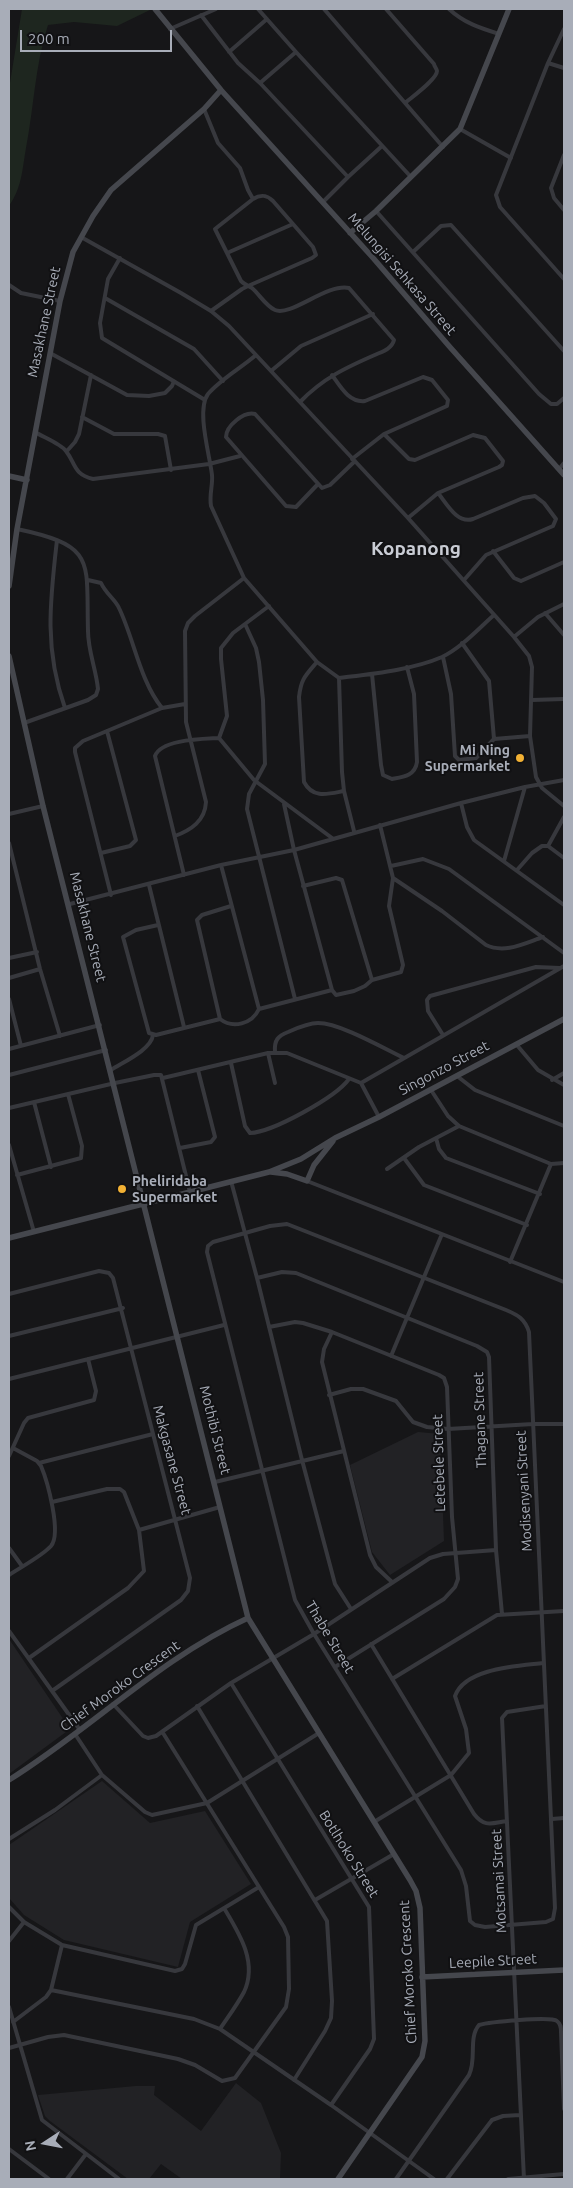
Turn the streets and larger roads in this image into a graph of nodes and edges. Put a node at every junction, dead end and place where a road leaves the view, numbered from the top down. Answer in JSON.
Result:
{"nodes":[{"id":1,"x":155,"y":9,"type":"edge"},
{"id":2,"x":216,"y":9,"type":"edge"},
{"id":3,"x":258,"y":9,"type":"edge"},
{"id":4,"x":324,"y":9,"type":"edge"},
{"id":5,"x":386,"y":9,"type":"edge"},
{"id":6,"x":449,"y":9,"type":"edge"},
{"id":7,"x":509,"y":9,"type":"edge"},
{"id":8,"x":454,"y":11,"type":"edge"},
{"id":9,"x":201,"y":15,"type":"junction"},
{"id":10,"x":267,"y":19,"type":"junction"},
{"id":11,"x":170,"y":29,"type":"junction"},
{"id":12,"x":564,"y":29,"type":"edge"},
{"id":13,"x":499,"y":34,"type":"junction"},
{"id":14,"x":229,"y":52,"type":"junction"},
{"id":15,"x":296,"y":52,"type":"junction"},
{"id":16,"x":548,"y":63,"type":"junction"},
{"id":17,"x":564,"y":68,"type":"edge"},
{"id":18,"x":260,"y":83,"type":"junction"},
{"id":19,"x":222,"y":90,"type":"junction"},
{"id":20,"x":405,"y":103,"type":"junction"},
{"id":21,"x":204,"y":110,"type":"junction"},
{"id":22,"x":460,"y":130,"type":"junction"},
{"id":23,"x":382,"y":146,"type":"junction"},
{"id":24,"x":443,"y":147,"type":"junction"},
{"id":25,"x":564,"y":155,"type":"edge"},
{"id":26,"x":511,"y":158,"type":"junction"},
{"id":27,"x":348,"y":177,"type":"junction"},
{"id":28,"x":411,"y":177,"type":"junction"},
{"id":29,"x":253,"y":199,"type":"junction"},
{"id":30,"x":323,"y":202,"type":"junction"},
{"id":31,"x":564,"y":210,"type":"edge"},
{"id":32,"x":376,"y":211,"type":"junction"},
{"id":33,"x":293,"y":224,"type":"junction"},
{"id":34,"x":350,"y":233,"type":"junction"},
{"id":35,"x":81,"y":237,"type":"junction"},
{"id":36,"x":414,"y":252,"type":"junction"},
{"id":37,"x":226,"y":253,"type":"junction"},
{"id":38,"x":120,"y":258,"type":"junction"},
{"id":39,"x":564,"y":279,"type":"edge"},
{"id":40,"x":9,"y":285,"type":"edge"},
{"id":41,"x":248,"y":286,"type":"junction"},
{"id":42,"x":105,"y":298,"type":"junction"},
{"id":43,"x":60,"y":300,"type":"junction"},
{"id":44,"x":211,"y":310,"type":"junction"},
{"id":45,"x":373,"y":314,"type":"junction"},
{"id":46,"x":564,"y":351,"type":"edge"},
{"id":47,"x":50,"y":354,"type":"junction"},
{"id":48,"x":256,"y":354,"type":"junction"},
{"id":49,"x":272,"y":371,"type":"junction"},
{"id":50,"x":91,"y":375,"type":"junction"},
{"id":51,"x":332,"y":375,"type":"junction"},
{"id":52,"x":174,"y":381,"type":"junction"},
{"id":53,"x":223,"y":381,"type":"junction"},
{"id":54,"x":564,"y":398,"type":"edge"},
{"id":55,"x":205,"y":400,"type":"junction"},
{"id":56,"x":300,"y":402,"type":"junction"},
{"id":57,"x":82,"y":417,"type":"junction"},
{"id":58,"x":35,"y":432,"type":"junction"},
{"id":59,"x":384,"y":434,"type":"junction"},
{"id":60,"x":67,"y":451,"type":"junction"},
{"id":61,"x":240,"y":456,"type":"junction"},
{"id":62,"x":353,"y":460,"type":"junction"},
{"id":63,"x":564,"y":463,"type":"edge"},
{"id":64,"x":209,"y":464,"type":"junction"},
{"id":65,"x":559,"y":469,"type":"junction"},
{"id":66,"x":171,"y":470,"type":"junction"},
{"id":67,"x":564,"y":475,"type":"edge"},
{"id":68,"x":9,"y":476,"type":"edge"},
{"id":69,"x":27,"y":480,"type":"junction"},
{"id":70,"x":318,"y":484,"type":"junction"},
{"id":71,"x":438,"y":493,"type":"junction"},
{"id":72,"x":408,"y":518,"type":"junction"},
{"id":73,"x":17,"y":529,"type":"junction"},
{"id":74,"x":57,"y":540,"type":"junction"},
{"id":75,"x":493,"y":551,"type":"junction"},
{"id":76,"x":564,"y":562,"type":"edge"},
{"id":77,"x":244,"y":578,"type":"junction"},
{"id":78,"x":88,"y":580,"type":"junction"},
{"id":79,"x":464,"y":580,"type":"junction"},
{"id":80,"x":9,"y":586,"type":"edge"},
{"id":81,"x":564,"y":604,"type":"edge"},
{"id":82,"x":269,"y":606,"type":"junction"},
{"id":83,"x":545,"y":613,"type":"junction"},
{"id":84,"x":494,"y":615,"type":"junction"},
{"id":85,"x":244,"y":624,"type":"junction"},
{"id":86,"x":564,"y":635,"type":"edge"},
{"id":87,"x":514,"y":637,"type":"junction"},
{"id":88,"x":462,"y":643,"type":"junction"},
{"id":89,"x":9,"y":656,"type":"edge"},
{"id":90,"x":443,"y":657,"type":"junction"},
{"id":91,"x":317,"y":662,"type":"junction"},
{"id":92,"x":407,"y":667,"type":"junction"},
{"id":93,"x":372,"y":674,"type":"junction"},
{"id":94,"x":339,"y":678,"type":"junction"},
{"id":95,"x":564,"y":699,"type":"edge"},
{"id":96,"x":532,"y":700,"type":"junction"},
{"id":97,"x":186,"y":704,"type":"junction"},
{"id":98,"x":65,"y":708,"type":"junction"},
{"id":99,"x":162,"y":708,"type":"junction"},
{"id":100,"x":24,"y":723,"type":"junction"},
{"id":101,"x":107,"y":731,"type":"junction"},
{"id":102,"x":530,"y":736,"type":"junction"},
{"id":103,"x":219,"y":738,"type":"junction"},
{"id":104,"x":494,"y":739,"type":"junction"},
{"id":105,"x":190,"y":740,"type":"junction"},
{"id":106,"x":254,"y":780,"type":"junction"},
{"id":107,"x":564,"y":780,"type":"edge"},
{"id":108,"x":539,"y":784,"type":"junction"},
{"id":109,"x":526,"y":787,"type":"junction"},
{"id":110,"x":344,"y":791,"type":"junction"},
{"id":111,"x":460,"y":803,"type":"junction"},
{"id":112,"x":284,"y":804,"type":"junction"},
{"id":113,"x":43,"y":806,"type":"junction"},
{"id":114,"x":564,"y":806,"type":"edge"},
{"id":115,"x":9,"y":814,"type":"edge"},
{"id":116,"x":564,"y":817,"type":"edge"},
{"id":117,"x":380,"y":825,"type":"junction"},
{"id":118,"x":354,"y":831,"type":"junction"},
{"id":119,"x":175,"y":836,"type":"junction"},
{"id":120,"x":332,"y":838,"type":"junction"},
{"id":121,"x":9,"y":843,"type":"edge"},
{"id":122,"x":548,"y":846,"type":"junction"},
{"id":123,"x":294,"y":850,"type":"junction"},
{"id":124,"x":102,"y":853,"type":"junction"},
{"id":125,"x":258,"y":857,"type":"junction"},
{"id":126,"x":564,"y":858,"type":"edge"},
{"id":127,"x":504,"y":860,"type":"junction"},
{"id":128,"x":222,"y":865,"type":"junction"},
{"id":129,"x":391,"y":866,"type":"junction"},
{"id":130,"x":517,"y":870,"type":"junction"},
{"id":131,"x":184,"y":874,"type":"junction"},
{"id":132,"x":393,"y":878,"type":"junction"},
{"id":133,"x":149,"y":885,"type":"junction"},
{"id":134,"x":303,"y":886,"type":"junction"},
{"id":135,"x":111,"y":894,"type":"junction"},
{"id":136,"x":70,"y":904,"type":"junction"},
{"id":137,"x":564,"y":905,"type":"edge"},
{"id":138,"x":231,"y":906,"type":"junction"},
{"id":139,"x":158,"y":925,"type":"junction"},
{"id":140,"x":543,"y":937,"type":"junction"},
{"id":141,"x":36,"y":952,"type":"junction"},
{"id":142,"x":564,"y":953,"type":"edge"},
{"id":143,"x":9,"y":958,"type":"edge"},
{"id":144,"x":562,"y":967,"type":"edge"},
{"id":145,"x":40,"y":969,"type":"junction"},
{"id":146,"x":9,"y":978,"type":"edge"},
{"id":147,"x":372,"y":980,"type":"junction"},
{"id":148,"x":332,"y":990,"type":"junction"},
{"id":149,"x":296,"y":999,"type":"junction"},
{"id":150,"x":9,"y":1000,"type":"edge"},
{"id":151,"x":259,"y":1009,"type":"junction"},
{"id":152,"x":220,"y":1019,"type":"junction"},
{"id":153,"x":564,"y":1019,"type":"edge"},
{"id":154,"x":100,"y":1025,"type":"junction"},
{"id":155,"x":184,"y":1027,"type":"junction"},
{"id":156,"x":153,"y":1035,"type":"junction"},
{"id":157,"x":443,"y":1035,"type":"junction"},
{"id":158,"x":60,"y":1036,"type":"junction"},
{"id":159,"x":516,"y":1044,"type":"junction"},
{"id":160,"x":21,"y":1046,"type":"junction"},
{"id":161,"x":9,"y":1049,"type":"edge"},
{"id":162,"x":106,"y":1050,"type":"junction"},
{"id":163,"x":268,"y":1052,"type":"junction"},
{"id":164,"x":275,"y":1052,"type":"junction"},
{"id":165,"x":404,"y":1058,"type":"junction"},
{"id":166,"x":231,"y":1063,"type":"junction"},
{"id":167,"x":111,"y":1070,"type":"junction"},
{"id":168,"x":198,"y":1070,"type":"junction"},
{"id":169,"x":564,"y":1073,"type":"edge"},
{"id":170,"x":9,"y":1075,"type":"edge"},
{"id":171,"x":457,"y":1076,"type":"junction"},
{"id":172,"x":162,"y":1078,"type":"junction"},
{"id":173,"x":349,"y":1078,"type":"junction"},
{"id":174,"x":552,"y":1080,"type":"junction"},
{"id":175,"x":361,"y":1082,"type":"junction"},
{"id":176,"x":115,"y":1083,"type":"junction"},
{"id":177,"x":275,"y":1083,"type":"dead end"},
{"id":178,"x":564,"y":1085,"type":"edge"},
{"id":179,"x":431,"y":1090,"type":"junction"},
{"id":180,"x":68,"y":1094,"type":"junction"},
{"id":181,"x":34,"y":1102,"type":"junction"},
{"id":182,"x":9,"y":1108,"type":"edge"},
{"id":183,"x":379,"y":1117,"type":"junction"},
{"id":184,"x":459,"y":1126,"type":"junction"},
{"id":185,"x":564,"y":1126,"type":"edge"},
{"id":186,"x":335,"y":1138,"type":"junction"},
{"id":187,"x":436,"y":1138,"type":"junction"},
{"id":188,"x":9,"y":1145,"type":"edge"},
{"id":189,"x":180,"y":1148,"type":"junction"},
{"id":190,"x":404,"y":1158,"type":"junction"},
{"id":191,"x":564,"y":1163,"type":"edge"},
{"id":192,"x":551,"y":1164,"type":"junction"},
{"id":193,"x":51,"y":1166,"type":"junction"},
{"id":194,"x":387,"y":1169,"type":"dead end"},
{"id":195,"x":269,"y":1172,"type":"junction"},
{"id":196,"x":17,"y":1175,"type":"junction"},
{"id":197,"x":231,"y":1181,"type":"junction"},
{"id":198,"x":307,"y":1182,"type":"junction"},
{"id":199,"x":190,"y":1192,"type":"junction"},
{"id":200,"x":540,"y":1194,"type":"junction"},
{"id":201,"x":144,"y":1203,"type":"junction"},
{"id":202,"x":527,"y":1225,"type":"junction"},
{"id":203,"x":34,"y":1232,"type":"junction"},
{"id":204,"x":245,"y":1234,"type":"junction"},
{"id":205,"x":442,"y":1234,"type":"junction"},
{"id":206,"x":9,"y":1238,"type":"edge"},
{"id":207,"x":510,"y":1262,"type":"junction"},
{"id":208,"x":423,"y":1277,"type":"junction"},
{"id":209,"x":258,"y":1278,"type":"junction"},
{"id":210,"x":564,"y":1282,"type":"edge"},
{"id":211,"x":9,"y":1294,"type":"edge"},
{"id":212,"x":123,"y":1308,"type":"junction"},
{"id":213,"x":407,"y":1317,"type":"junction"},
{"id":214,"x":224,"y":1325,"type":"junction"},
{"id":215,"x":269,"y":1327,"type":"junction"},
{"id":216,"x":332,"y":1332,"type":"junction"},
{"id":217,"x":9,"y":1336,"type":"edge"},
{"id":218,"x":178,"y":1337,"type":"junction"},
{"id":219,"x":132,"y":1348,"type":"junction"},
{"id":220,"x":391,"y":1356,"type":"junction"},
{"id":221,"x":88,"y":1359,"type":"junction"},
{"id":222,"x":9,"y":1379,"type":"edge"},
{"id":223,"x":329,"y":1395,"type":"junction"},
{"id":224,"x":533,"y":1424,"type":"junction"},
{"id":225,"x":564,"y":1424,"type":"edge"},
{"id":226,"x":491,"y":1426,"type":"junction"},
{"id":227,"x":448,"y":1430,"type":"junction"},
{"id":228,"x":153,"y":1434,"type":"junction"},
{"id":229,"x":13,"y":1448,"type":"junction"},
{"id":230,"x":344,"y":1451,"type":"junction"},
{"id":231,"x":9,"y":1456,"type":"edge"},
{"id":232,"x":302,"y":1460,"type":"junction"},
{"id":233,"x":39,"y":1463,"type":"junction"},
{"id":234,"x":262,"y":1470,"type":"junction"},
{"id":235,"x":215,"y":1482,"type":"junction"},
{"id":236,"x":52,"y":1502,"type":"junction"},
{"id":237,"x":221,"y":1507,"type":"junction"},
{"id":238,"x":177,"y":1521,"type":"junction"},
{"id":239,"x":139,"y":1530,"type":"junction"},
{"id":240,"x":9,"y":1548,"type":"edge"},
{"id":241,"x":496,"y":1550,"type":"junction"},
{"id":242,"x":455,"y":1553,"type":"junction"},
{"id":243,"x":22,"y":1566,"type":"junction"},
{"id":244,"x":9,"y":1575,"type":"edge"},
{"id":245,"x":392,"y":1582,"type":"junction"},
{"id":246,"x":351,"y":1609,"type":"junction"},
{"id":247,"x":564,"y":1611,"type":"edge"},
{"id":248,"x":541,"y":1612,"type":"junction"},
{"id":249,"x":502,"y":1614,"type":"junction"},
{"id":250,"x":248,"y":1618,"type":"junction"},
{"id":251,"x":9,"y":1631,"type":"edge"},
{"id":252,"x":314,"y":1634,"type":"junction"},
{"id":253,"x":371,"y":1644,"type":"junction"},
{"id":254,"x":29,"y":1658,"type":"junction"},
{"id":255,"x":272,"y":1658,"type":"junction"},
{"id":256,"x":543,"y":1663,"type":"junction"},
{"id":257,"x":335,"y":1667,"type":"junction"},
{"id":258,"x":392,"y":1680,"type":"junction"},
{"id":259,"x":231,"y":1684,"type":"junction"},
{"id":260,"x":52,"y":1690,"type":"junction"},
{"id":261,"x":113,"y":1704,"type":"junction"},
{"id":262,"x":198,"y":1706,"type":"junction"},
{"id":263,"x":546,"y":1706,"type":"junction"},
{"id":264,"x":77,"y":1732,"type":"junction"},
{"id":265,"x":163,"y":1733,"type":"junction"},
{"id":266,"x":319,"y":1733,"type":"junction"},
{"id":267,"x":276,"y":1759,"type":"junction"},
{"id":268,"x":102,"y":1775,"type":"junction"},
{"id":269,"x":451,"y":1775,"type":"junction"},
{"id":270,"x":9,"y":1780,"type":"edge"},
{"id":271,"x":242,"y":1780,"type":"junction"},
{"id":272,"x":414,"y":1796,"type":"junction"},
{"id":273,"x":207,"y":1803,"type":"junction"},
{"id":274,"x":564,"y":1818,"type":"edge"},
{"id":275,"x":552,"y":1819,"type":"junction"},
{"id":276,"x":507,"y":1820,"type":"junction"},
{"id":277,"x":374,"y":1822,"type":"junction"},
{"id":278,"x":9,"y":1839,"type":"edge"},
{"id":279,"x":394,"y":1854,"type":"junction"},
{"id":280,"x":352,"y":1879,"type":"junction"},
{"id":281,"x":259,"y":1887,"type":"junction"},
{"id":282,"x":315,"y":1900,"type":"junction"},
{"id":283,"x":9,"y":1907,"type":"edge"},
{"id":284,"x":224,"y":1908,"type":"junction"},
{"id":285,"x":24,"y":1922,"type":"junction"},
{"id":286,"x":513,"y":1925,"type":"junction"},
{"id":287,"x":9,"y":1941,"type":"edge"},
{"id":288,"x":62,"y":1945,"type":"junction"},
{"id":289,"x":564,"y":1970,"type":"edge"},
{"id":290,"x":513,"y":1973,"type":"junction"},
{"id":291,"x":422,"y":1977,"type":"junction"},
{"id":292,"x":51,"y":1990,"type":"junction"},
{"id":293,"x":9,"y":2007,"type":"edge"},
{"id":294,"x":515,"y":2021,"type":"junction"},
{"id":295,"x":13,"y":2022,"type":"junction"},
{"id":296,"x":220,"y":2029,"type":"junction"},
{"id":297,"x":20,"y":2045,"type":"junction"},
{"id":298,"x":9,"y":2048,"type":"edge"},
{"id":299,"x":254,"y":2053,"type":"junction"},
{"id":300,"x":294,"y":2080,"type":"junction"},
{"id":301,"x":331,"y":2104,"type":"junction"},
{"id":302,"x":564,"y":2109,"type":"edge"},
{"id":303,"x":520,"y":2115,"type":"junction"},
{"id":304,"x":370,"y":2132,"type":"junction"},
{"id":305,"x":9,"y":2149,"type":"edge"},
{"id":306,"x":86,"y":2154,"type":"junction"},
{"id":307,"x":409,"y":2161,"type":"junction"},
{"id":308,"x":564,"y":2174,"type":"edge"},
{"id":309,"x":524,"y":2178,"type":"edge"},
{"id":310,"x":50,"y":2179,"type":"edge"},
{"id":311,"x":67,"y":2179,"type":"edge"},
{"id":312,"x":119,"y":2179,"type":"edge"},
{"id":313,"x":338,"y":2179,"type":"edge"},
{"id":314,"x":396,"y":2179,"type":"edge"},
{"id":315,"x":434,"y":2179,"type":"edge"},
{"id":316,"x":447,"y":2179,"type":"edge"},
{"id":317,"x":508,"y":2179,"type":"edge"}],
"edges":[{"from":1,"to":11,"type":"street","name":"Melungisi Sehkasa Street"},
{"from":2,"to":9,"type":"street"},
{"from":3,"to":10,"type":"street"},
{"from":4,"to":20,"type":"street"},
{"from":5,"to":20,"type":"street"},
{"from":6,"to":8,"type":"street"},
{"from":7,"to":13,"type":"street"},
{"from":8,"to":13,"type":"street"},
{"from":9,"to":11,"type":"street"},
{"from":9,"to":14,"type":"street"},
{"from":10,"to":14,"type":"street"},
{"from":10,"to":15,"type":"street"},
{"from":11,"to":19,"type":"street","name":"Melungisi Sehkasa Street"},
{"from":12,"to":16,"type":"street"},
{"from":13,"to":22,"type":"street"},
{"from":14,"to":18,"type":"street"},
{"from":15,"to":18,"type":"street"},
{"from":15,"to":23,"type":"street"},
{"from":16,"to":17,"type":"street"},
{"from":16,"to":26,"type":"street"},
{"from":18,"to":27,"type":"street"},
{"from":19,"to":21,"type":"street","name":"Masakhane Street"},
{"from":19,"to":30,"type":"street","name":"Melungisi Sehkasa Street"},
{"from":20,"to":24,"type":"street"},
{"from":21,"to":29,"type":"street"},
{"from":21,"to":35,"type":"street","name":"Masakhane Street"},
{"from":22,"to":24,"type":"street"},
{"from":22,"to":26,"type":"street"},
{"from":23,"to":27,"type":"street"},
{"from":23,"to":28,"type":"street"},
{"from":24,"to":28,"type":"street"},
{"from":25,"to":31,"type":"street"},
{"from":26,"to":39,"type":"street"},
{"from":27,"to":30,"type":"street"},
{"from":28,"to":32,"type":"street"},
{"from":29,"to":33,"type":"street"},
{"from":29,"to":37,"type":"street"},
{"from":30,"to":34,"type":"street","name":"Melungisi Sehkasa Street"},
{"from":32,"to":34,"type":"street"},
{"from":32,"to":36,"type":"street"},
{"from":33,"to":37,"type":"street"},
{"from":33,"to":41,"type":"street"},
{"from":34,"to":65,"type":"street","name":"Melungisi Sehkasa Street"},
{"from":35,"to":38,"type":"street"},
{"from":35,"to":43,"type":"street","name":"Masakhane Street"},
{"from":36,"to":46,"type":"street"},
{"from":36,"to":54,"type":"street"},
{"from":37,"to":41,"type":"street"},
{"from":38,"to":42,"type":"street"},
{"from":38,"to":44,"type":"street"},
{"from":40,"to":43,"type":"street"},
{"from":41,"to":44,"type":"street"},
{"from":41,"to":45,"type":"street"},
{"from":42,"to":52,"type":"street"},
{"from":42,"to":53,"type":"street"},
{"from":43,"to":47,"type":"street","name":"Masakhane Street"},
{"from":44,"to":48,"type":"street"},
{"from":45,"to":49,"type":"street"},
{"from":45,"to":51,"type":"street"},
{"from":47,"to":50,"type":"street"},
{"from":47,"to":58,"type":"street","name":"Masakhane Street"},
{"from":48,"to":49,"type":"street"},
{"from":48,"to":53,"type":"street"},
{"from":49,"to":56,"type":"street"},
{"from":50,"to":52,"type":"street"},
{"from":50,"to":57,"type":"street"},
{"from":51,"to":56,"type":"street"},
{"from":51,"to":59,"type":"street"},
{"from":52,"to":55,"type":"street"},
{"from":53,"to":55,"type":"street"},
{"from":55,"to":64,"type":"street"},
{"from":56,"to":62,"type":"street"},
{"from":57,"to":60,"type":"street"},
{"from":57,"to":66,"type":"street"},
{"from":58,"to":60,"type":"street"},
{"from":58,"to":69,"type":"street","name":"Masakhane Street"},
{"from":59,"to":62,"type":"street"},
{"from":59,"to":71,"type":"street"},
{"from":60,"to":66,"type":"street"},
{"from":61,"to":64,"type":"street"},
{"from":61,"to":70,"type":"street"},
{"from":61,"to":70,"type":"street"},
{"from":62,"to":70,"type":"street"},
{"from":62,"to":72,"type":"street"},
{"from":63,"to":65,"type":"street"},
{"from":64,"to":66,"type":"street"},
{"from":64,"to":77,"type":"street"},
{"from":65,"to":67,"type":"street","name":"Melungisi Sehkasa Street"},
{"from":68,"to":69,"type":"street"},
{"from":69,"to":73,"type":"street","name":"Masakhane Street"},
{"from":71,"to":72,"type":"street"},
{"from":71,"to":75,"type":"street"},
{"from":72,"to":79,"type":"street"},
{"from":73,"to":74,"type":"street"},
{"from":73,"to":80,"type":"street","name":"Masakhane Street"},
{"from":74,"to":78,"type":"street"},
{"from":74,"to":98,"type":"street"},
{"from":75,"to":76,"type":"street"},
{"from":75,"to":79,"type":"street"},
{"from":77,"to":82,"type":"street"},
{"from":77,"to":97,"type":"street"},
{"from":78,"to":98,"type":"street"},
{"from":78,"to":99,"type":"street"},
{"from":79,"to":84,"type":"street"},
{"from":81,"to":83,"type":"street"},
{"from":82,"to":85,"type":"street"},
{"from":82,"to":91,"type":"street"},
{"from":83,"to":86,"type":"street"},
{"from":83,"to":87,"type":"street"},
{"from":84,"to":87,"type":"street"},
{"from":84,"to":88,"type":"street"},
{"from":85,"to":103,"type":"street"},
{"from":85,"to":106,"type":"street"},
{"from":87,"to":96,"type":"street"},
{"from":88,"to":90,"type":"street"},
{"from":88,"to":104,"type":"street"},
{"from":89,"to":100,"type":"street","name":"Masakhane Street"},
{"from":90,"to":92,"type":"street"},
{"from":90,"to":104,"type":"street"},
{"from":91,"to":94,"type":"street"},
{"from":91,"to":110,"type":"street"},
{"from":92,"to":93,"type":"street"},
{"from":92,"to":93,"type":"street"},
{"from":93,"to":94,"type":"street"},
{"from":94,"to":110,"type":"street"},
{"from":95,"to":96,"type":"street"},
{"from":96,"to":102,"type":"street"},
{"from":97,"to":99,"type":"street"},
{"from":97,"to":105,"type":"street"},
{"from":98,"to":100,"type":"street"},
{"from":99,"to":101,"type":"street"},
{"from":100,"to":113,"type":"street","name":"Masakhane Street"},
{"from":101,"to":124,"type":"street"},
{"from":101,"to":124,"type":"street"},
{"from":102,"to":104,"type":"street"},
{"from":102,"to":108,"type":"street"},
{"from":103,"to":105,"type":"street"},
{"from":103,"to":106,"type":"street"},
{"from":105,"to":119,"type":"street"},
{"from":105,"to":119,"type":"street"},
{"from":106,"to":112,"type":"street"},
{"from":106,"to":125,"type":"street"},
{"from":107,"to":108,"type":"street"},
{"from":108,"to":109,"type":"street"},
{"from":108,"to":114,"type":"street"},
{"from":109,"to":111,"type":"street"},
{"from":109,"to":127,"type":"street"},
{"from":110,"to":118,"type":"street"},
{"from":111,"to":117,"type":"street"},
{"from":111,"to":127,"type":"street"},
{"from":112,"to":120,"type":"street"},
{"from":112,"to":123,"type":"street"},
{"from":113,"to":115,"type":"street"},
{"from":113,"to":136,"type":"street","name":"Masakhane Street"},
{"from":116,"to":122,"type":"street"},
{"from":117,"to":118,"type":"street"},
{"from":117,"to":129,"type":"street"},
{"from":118,"to":120,"type":"street"},
{"from":119,"to":131,"type":"street"},
{"from":120,"to":123,"type":"street"},
{"from":121,"to":141,"type":"street"},
{"from":122,"to":126,"type":"street"},
{"from":122,"to":130,"type":"street"},
{"from":123,"to":125,"type":"street"},
{"from":123,"to":134,"type":"street"},
{"from":124,"to":135,"type":"street"},
{"from":125,"to":128,"type":"street"},
{"from":125,"to":149,"type":"street"},
{"from":127,"to":130,"type":"street"},
{"from":128,"to":131,"type":"street"},
{"from":128,"to":138,"type":"street"},
{"from":129,"to":132,"type":"street"},
{"from":129,"to":140,"type":"street"},
{"from":130,"to":137,"type":"street"},
{"from":131,"to":133,"type":"street"},
{"from":132,"to":140,"type":"street"},
{"from":132,"to":147,"type":"street"},
{"from":133,"to":135,"type":"street"},
{"from":133,"to":139,"type":"street"},
{"from":134,"to":147,"type":"street"},
{"from":134,"to":148,"type":"street"},
{"from":135,"to":136,"type":"street"},
{"from":136,"to":154,"type":"street","name":"Masakhane Street"},
{"from":138,"to":151,"type":"street"},
{"from":138,"to":152,"type":"street"},
{"from":139,"to":155,"type":"street"},
{"from":139,"to":156,"type":"street"},
{"from":140,"to":142,"type":"street"},
{"from":141,"to":143,"type":"street"},
{"from":141,"to":145,"type":"street"},
{"from":144,"to":157,"type":"street"},
{"from":144,"to":157,"type":"street"},
{"from":145,"to":146,"type":"street"},
{"from":145,"to":158,"type":"street"},
{"from":147,"to":148,"type":"street"},
{"from":148,"to":149,"type":"street"},
{"from":149,"to":151,"type":"street"},
{"from":150,"to":160,"type":"street"},
{"from":151,"to":152,"type":"street"},
{"from":152,"to":155,"type":"street"},
{"from":153,"to":159,"type":"street","name":"Singonzo Street"},
{"from":154,"to":158,"type":"street"},
{"from":154,"to":162,"type":"street","name":"Masakhane Street"},
{"from":155,"to":156,"type":"street"},
{"from":156,"to":167,"type":"street"},
{"from":157,"to":165,"type":"street"},
{"from":158,"to":160,"type":"street"},
{"from":159,"to":171,"type":"street","name":"Singonzo Street"},
{"from":159,"to":174,"type":"street"},
{"from":160,"to":161,"type":"street"},
{"from":162,"to":167,"type":"street","name":"Masakhane Street"},
{"from":162,"to":170,"type":"street"},
{"from":163,"to":164,"type":"street"},
{"from":163,"to":166,"type":"street"},
{"from":163,"to":177,"type":"street"},
{"from":164,"to":165,"type":"street"},
{"from":164,"to":173,"type":"street"},
{"from":165,"to":175,"type":"street"},
{"from":166,"to":168,"type":"street"},
{"from":166,"to":173,"type":"street"},
{"from":167,"to":176,"type":"street","name":"Masakhane Street"},
{"from":168,"to":172,"type":"street"},
{"from":168,"to":189,"type":"street"},
{"from":169,"to":174,"type":"street"},
{"from":171,"to":179,"type":"street","name":"Singonzo Street"},
{"from":171,"to":185,"type":"street"},
{"from":172,"to":176,"type":"street"},
{"from":172,"to":189,"type":"street"},
{"from":173,"to":175,"type":"street"},
{"from":174,"to":178,"type":"street"},
{"from":175,"to":183,"type":"street"},
{"from":176,"to":180,"type":"street"},
{"from":176,"to":201,"type":"street","name":"Masakhane Street"},
{"from":179,"to":183,"type":"street","name":"Singonzo Street"},
{"from":179,"to":184,"type":"street"},
{"from":180,"to":181,"type":"street"},
{"from":180,"to":193,"type":"street"},
{"from":181,"to":182,"type":"street"},
{"from":181,"to":193,"type":"street"},
{"from":183,"to":186,"type":"street","name":"Singonzo Street"},
{"from":184,"to":187,"type":"street"},
{"from":184,"to":192,"type":"street"},
{"from":186,"to":195,"type":"street","name":"Singonzo Street"},
{"from":186,"to":198,"type":"street","name":"Singonzo Street"},
{"from":187,"to":190,"type":"street"},
{"from":187,"to":200,"type":"street"},
{"from":188,"to":196,"type":"street"},
{"from":189,"to":199,"type":"street"},
{"from":190,"to":194,"type":"street"},
{"from":190,"to":202,"type":"street"},
{"from":191,"to":192,"type":"street"},
{"from":192,"to":200,"type":"street"},
{"from":193,"to":196,"type":"street"},
{"from":195,"to":197,"type":"street","name":"Singonzo Street"},
{"from":195,"to":198,"type":"street","name":"Singonzo Street"},
{"from":196,"to":203,"type":"street"},
{"from":197,"to":199,"type":"street","name":"Singonzo Street"},
{"from":197,"to":204,"type":"street"},
{"from":198,"to":205,"type":"street"},
{"from":199,"to":201,"type":"street","name":"Singonzo Street"},
{"from":200,"to":202,"type":"street"},
{"from":201,"to":203,"type":"street","name":"Singonzo Street"},
{"from":201,"to":218,"type":"street","name":"Mothibi Street"},
{"from":202,"to":207,"type":"street"},
{"from":203,"to":206,"type":"street","name":"Singonzo Street"},
{"from":204,"to":208,"type":"street","name":"Modisenyani Street"},
{"from":204,"to":209,"type":"street"},
{"from":204,"to":214,"type":"street","name":"Thabe Street"},
{"from":205,"to":207,"type":"street"},
{"from":205,"to":208,"type":"street"},
{"from":207,"to":210,"type":"street"},
{"from":208,"to":213,"type":"street"},
{"from":208,"to":224,"type":"street","name":"Modisenyani Street"},
{"from":209,"to":213,"type":"street","name":"Thagane Street"},
{"from":209,"to":215,"type":"street"},
{"from":211,"to":212,"type":"street","name":"Makgasane Street"},
{"from":212,"to":217,"type":"street"},
{"from":212,"to":219,"type":"street","name":"Makgasane Street"},
{"from":213,"to":220,"type":"street"},
{"from":213,"to":226,"type":"street","name":"Thagane Street"},
{"from":214,"to":218,"type":"street"},
{"from":214,"to":234,"type":"street","name":"Thabe Street"},
{"from":215,"to":216,"type":"street","name":"Letebele Street"},
{"from":215,"to":232,"type":"street"},
{"from":216,"to":220,"type":"street","name":"Letebele Street"},
{"from":216,"to":223,"type":"street"},
{"from":218,"to":219,"type":"street"},
{"from":218,"to":235,"type":"street","name":"Mothibi Street"},
{"from":219,"to":221,"type":"street"},
{"from":219,"to":228,"type":"street","name":"Makgasane Street"},
{"from":220,"to":227,"type":"street","name":"Letebele Street"},
{"from":221,"to":222,"type":"street"},
{"from":221,"to":229,"type":"street"},
{"from":223,"to":227,"type":"street"},
{"from":223,"to":230,"type":"street"},
{"from":224,"to":225,"type":"street"},
{"from":224,"to":226,"type":"street"},
{"from":224,"to":248,"type":"street","name":"Modisenyani Street"},
{"from":226,"to":227,"type":"street"},
{"from":226,"to":241,"type":"street","name":"Thagane Street"},
{"from":227,"to":242,"type":"street","name":"Letebele Street"},
{"from":228,"to":233,"type":"street"},
{"from":228,"to":238,"type":"street","name":"Makgasane Street"},
{"from":229,"to":231,"type":"street"},
{"from":229,"to":233,"type":"street"},
{"from":230,"to":232,"type":"street"},
{"from":230,"to":245,"type":"street"},
{"from":232,"to":234,"type":"street"},
{"from":232,"to":246,"type":"street"},
{"from":233,"to":236,"type":"street"},
{"from":234,"to":235,"type":"street"},
{"from":234,"to":252,"type":"street","name":"Thabe Street"},
{"from":235,"to":237,"type":"street","name":"Mothibi Street"},
{"from":236,"to":239,"type":"street"},
{"from":236,"to":243,"type":"street"},
{"from":237,"to":238,"type":"street"},
{"from":237,"to":250,"type":"street","name":"Mothibi Street"},
{"from":238,"to":239,"type":"street"},
{"from":238,"to":260,"type":"street","name":"Makgasane Street"},
{"from":239,"to":254,"type":"street"},
{"from":240,"to":243,"type":"street"},
{"from":241,"to":242,"type":"street"},
{"from":241,"to":249,"type":"street","name":"Thagane Street"},
{"from":242,"to":245,"type":"street"},
{"from":242,"to":253,"type":"street","name":"Letebele Street"},
{"from":243,"to":244,"type":"street"},
{"from":245,"to":246,"type":"street"},
{"from":246,"to":252,"type":"street"},
{"from":247,"to":248,"type":"street"},
{"from":248,"to":249,"type":"street"},
{"from":248,"to":256,"type":"street","name":"Modisenyani Street"},
{"from":249,"to":258,"type":"street"},
{"from":250,"to":255,"type":"street","name":"Mothibi Street"},
{"from":250,"to":261,"type":"street","name":"Chief Moroko Crescent"},
{"from":251,"to":254,"type":"street"},
{"from":252,"to":255,"type":"street"},
{"from":252,"to":257,"type":"street","name":"Thabe Street"},
{"from":253,"to":257,"type":"street","name":"Letebele Street"},
{"from":253,"to":258,"type":"street"},
{"from":254,"to":260,"type":"street"},
{"from":255,"to":259,"type":"street"},
{"from":255,"to":266,"type":"street","name":"Chief Moroko Crescent"},
{"from":256,"to":263,"type":"street","name":"Modisenyani Street"},
{"from":256,"to":269,"type":"street"},
{"from":257,"to":272,"type":"street","name":"Thabe Street"},
{"from":258,"to":269,"type":"street"},
{"from":259,"to":262,"type":"street"},
{"from":259,"to":267,"type":"street","name":"Botlhoko Street"},
{"from":260,"to":264,"type":"street"},
{"from":261,"to":264,"type":"street","name":"Chief Moroko Crescent"},
{"from":261,"to":265,"type":"street"},
{"from":262,"to":265,"type":"street"},
{"from":262,"to":271,"type":"street"},
{"from":263,"to":275,"type":"street","name":"Modisenyani Street"},
{"from":263,"to":276,"type":"street","name":"Motsamai Street"},
{"from":264,"to":268,"type":"street"},
{"from":264,"to":270,"type":"street","name":"Chief Moroko Crescent"},
{"from":265,"to":273,"type":"street"},
{"from":266,"to":267,"type":"street"},
{"from":266,"to":277,"type":"street","name":"Chief Moroko Crescent"},
{"from":267,"to":271,"type":"street"},
{"from":267,"to":280,"type":"street","name":"Botlhoko Street"},
{"from":268,"to":273,"type":"street"},
{"from":268,"to":278,"type":"street"},
{"from":269,"to":272,"type":"street"},
{"from":269,"to":276,"type":"street"},
{"from":271,"to":273,"type":"street"},
{"from":271,"to":282,"type":"street"},
{"from":272,"to":277,"type":"street"},
{"from":272,"to":286,"type":"street","name":"Thabe Street"},
{"from":273,"to":281,"type":"street"},
{"from":274,"to":275,"type":"street"},
{"from":275,"to":286,"type":"street","name":"Modisenyani Street"},
{"from":276,"to":286,"type":"street","name":"Motsamai Street"},
{"from":277,"to":279,"type":"street","name":"Chief Moroko Crescent"},
{"from":279,"to":280,"type":"street"},
{"from":279,"to":291,"type":"street","name":"Chief Moroko Crescent"},
{"from":280,"to":282,"type":"street"},
{"from":280,"to":301,"type":"street","name":"Botlhoko Street"},
{"from":281,"to":284,"type":"street"},
{"from":281,"to":299,"type":"street"},
{"from":282,"to":300,"type":"street"},
{"from":283,"to":285,"type":"street"},
{"from":284,"to":288,"type":"street"},
{"from":284,"to":296,"type":"street"},
{"from":285,"to":287,"type":"street"},
{"from":285,"to":288,"type":"street"},
{"from":286,"to":290,"type":"street","name":"Motsamai Street"},
{"from":288,"to":292,"type":"street"},
{"from":289,"to":290,"type":"street","name":"Leepile Street"},
{"from":290,"to":291,"type":"street","name":"Leepile Street"},
{"from":290,"to":294,"type":"street","name":"Motsamai Street"},
{"from":291,"to":304,"type":"street","name":"Chief Moroko Crescent"},
{"from":292,"to":295,"type":"street"},
{"from":292,"to":296,"type":"street"},
{"from":293,"to":295,"type":"street"},
{"from":294,"to":302,"type":"street"},
{"from":294,"to":303,"type":"street","name":"Motsamai Street"},
{"from":294,"to":307,"type":"street"},
{"from":295,"to":297,"type":"street"},
{"from":296,"to":299,"type":"street"},
{"from":297,"to":298,"type":"street"},
{"from":297,"to":299,"type":"street"},
{"from":297,"to":306,"type":"street"},
{"from":299,"to":300,"type":"street"},
{"from":300,"to":301,"type":"street"},
{"from":301,"to":304,"type":"street"},
{"from":303,"to":309,"type":"street","name":"Motsamai Street"},
{"from":303,"to":316,"type":"street"},
{"from":304,"to":307,"type":"street"},
{"from":304,"to":313,"type":"street","name":"Chief Moroko Crescent"},
{"from":305,"to":310,"type":"street"},
{"from":306,"to":311,"type":"street"},
{"from":306,"to":312,"type":"street"},
{"from":307,"to":314,"type":"street"},
{"from":307,"to":315,"type":"street"},
{"from":308,"to":309,"type":"street"},
{"from":309,"to":317,"type":"street"}]}
